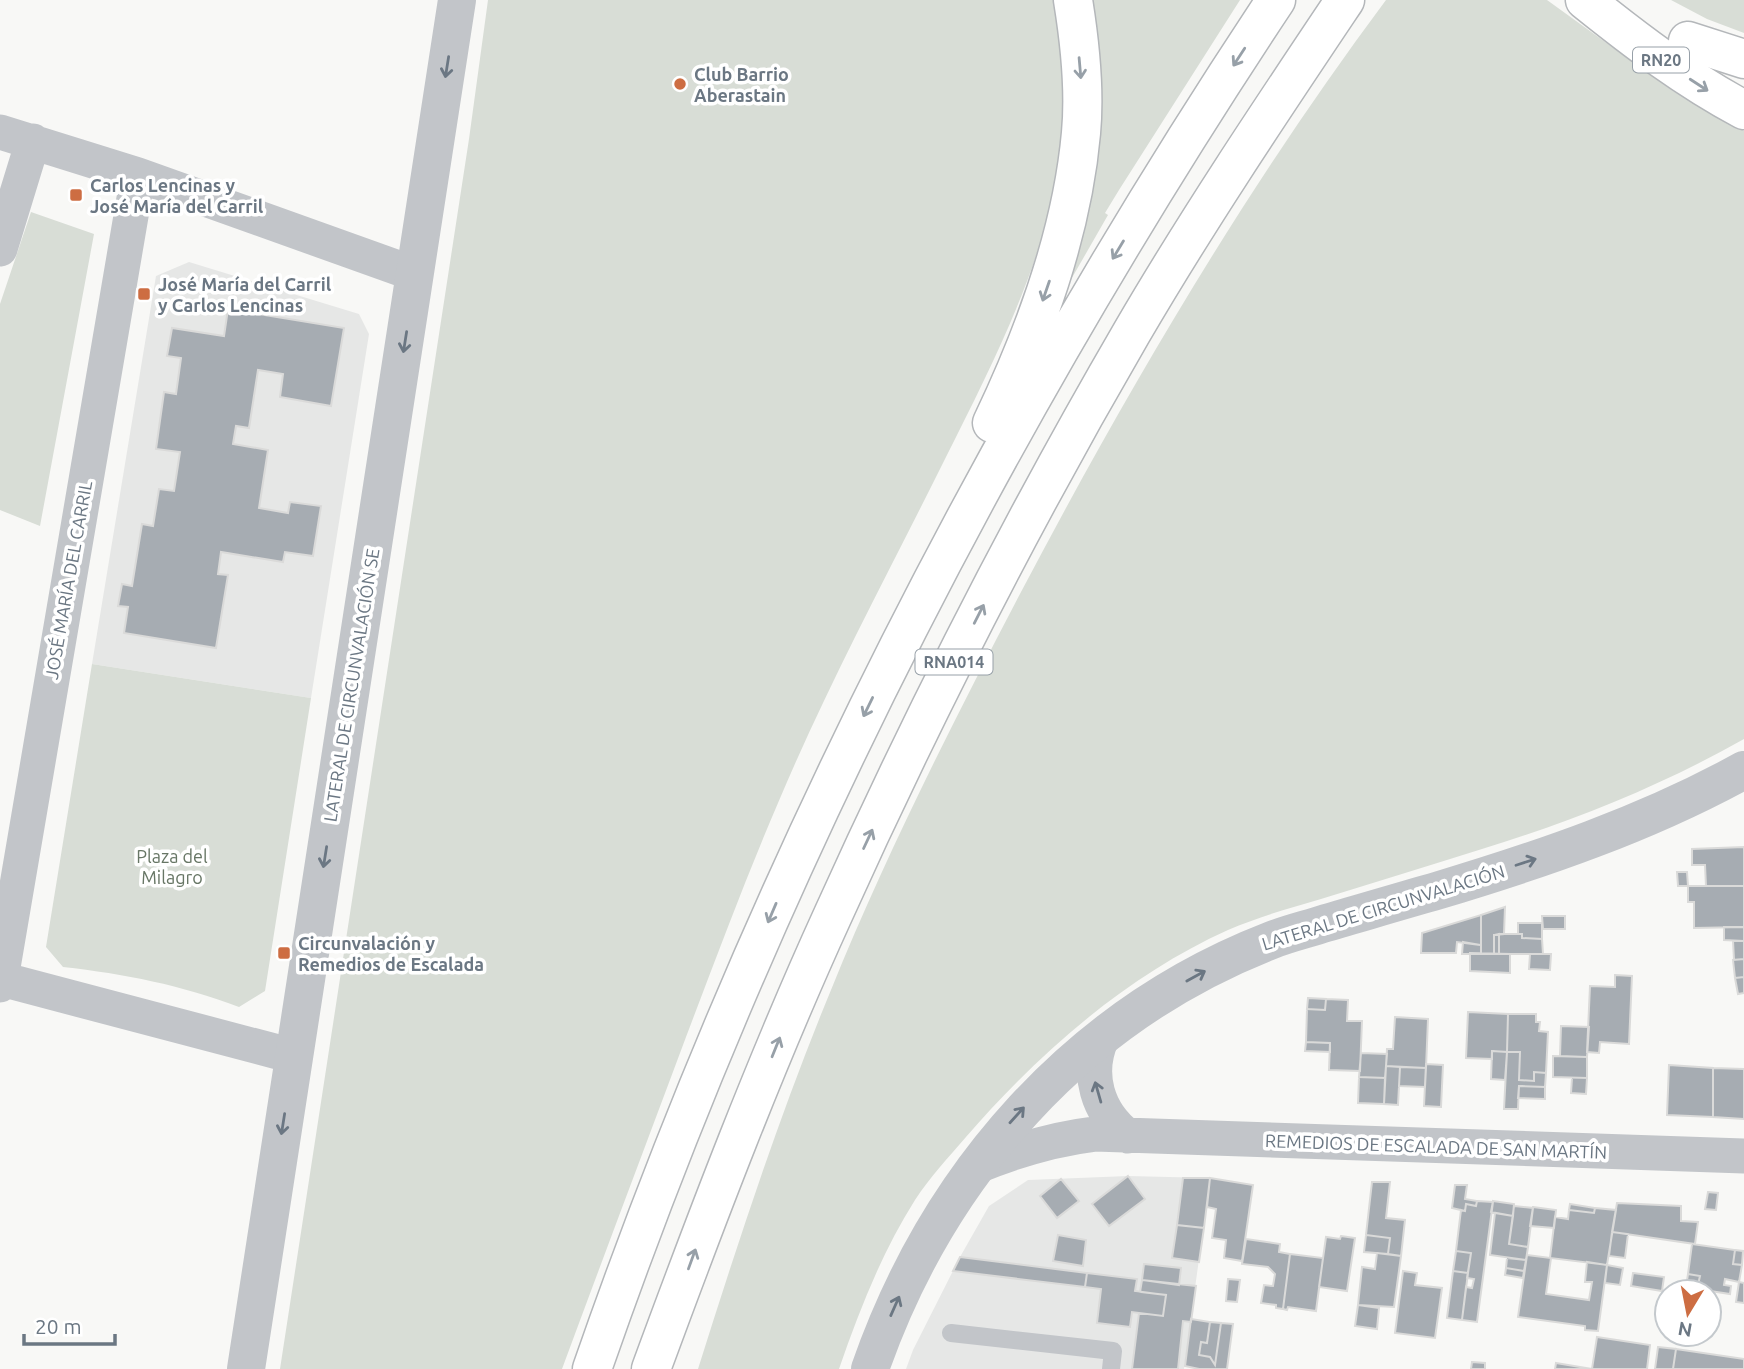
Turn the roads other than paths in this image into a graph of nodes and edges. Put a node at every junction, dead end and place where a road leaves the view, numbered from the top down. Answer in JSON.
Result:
{"nodes":[{"id":1,"x":457,"y":0,"type":"edge"},
{"id":2,"x":1073,"y":0,"type":"edge"},
{"id":3,"x":1276,"y":0,"type":"edge"},
{"id":4,"x":1345,"y":0,"type":"edge"},
{"id":5,"x":1353,"y":0,"type":"edge"},
{"id":6,"x":1585,"y":0,"type":"edge"},
{"id":7,"x":1607,"y":0,"type":"edge"},
{"id":8,"x":1688,"y":41,"type":"junction"},
{"id":9,"x":1744,"y":59,"type":"edge"},
{"id":10,"x":1301,"y":66,"type":"junction"},
{"id":11,"x":1744,"y":70,"type":"edge"},
{"id":12,"x":1744,"y":110,"type":"edge"},
{"id":13,"x":0,"y":132,"type":"edge"},
{"id":14,"x":33,"y":141,"type":"junction"},
{"id":15,"x":138,"y":175,"type":"junction"},
{"id":16,"x":0,"y":249,"type":"edge"},
{"id":17,"x":415,"y":274,"type":"junction"},
{"id":18,"x":888,"y":666,"type":"junction"},
{"id":19,"x":1744,"y":770,"type":"edge"},
{"id":20,"x":9,"y":875,"type":"edge"},
{"id":21,"x":1,"y":979,"type":"edge"},
{"id":22,"x":0,"y":985,"type":"edge"},
{"id":23,"x":1101,"y":1038,"type":"junction"},
{"id":24,"x":293,"y":1056,"type":"junction"},
{"id":25,"x":1128,"y":1136,"type":"junction"},
{"id":26,"x":1744,"y":1156,"type":"edge"},
{"id":27,"x":975,"y":1167,"type":"junction"},
{"id":28,"x":676,"y":1302,"type":"junction"},
{"id":29,"x":951,"y":1333,"type":"dead end"},
{"id":30,"x":246,"y":1369,"type":"edge"},
{"id":31,"x":592,"y":1369,"type":"edge"},
{"id":32,"x":652,"y":1369,"type":"edge"},
{"id":33,"x":659,"y":1369,"type":"edge"},
{"id":34,"x":870,"y":1369,"type":"edge"},
{"id":35,"x":1111,"y":1369,"type":"edge"}],
"edges":[{"from":1,"to":17,"type":"street","name":"LATERAL DE CIRCUNVALACIÓN SE","one_way":true},
{"from":2,"to":18,"type":"highway","one_way":true},
{"from":3,"to":18,"type":"highway","number":"RNA014","one_way":true},
{"from":4,"to":10,"type":"highway","number":"RNA014"},
{"from":5,"to":10,"type":"highway"},
{"from":6,"to":12,"type":"highway","number":"RN20","one_way":true},
{"from":7,"to":8,"type":"highway","number":"RN20"},
{"from":8,"to":9,"type":"highway"},
{"from":8,"to":11,"type":"highway","number":"RN20"},
{"from":28,"to":10,"type":"highway","number":"RNA014","one_way":true},
{"from":13,"to":14,"type":"street"},
{"from":14,"to":15,"type":"street"},
{"from":14,"to":16,"type":"street"},
{"from":15,"to":17,"type":"street"},
{"from":15,"to":20,"type":"street","name":"JOSÉ MARÍA DEL CARRIL"},
{"from":17,"to":24,"type":"street","name":"LATERAL DE CIRCUNVALACIÓN SE","one_way":true},
{"from":18,"to":31,"type":"highway","number":"RNA014","one_way":true},
{"from":23,"to":19,"type":"street","name":"LATERAL DE CIRCUNVALACIÓN","one_way":true},
{"from":20,"to":21,"type":"street","name":"JOSÉ MARÍA DEL CARRIL"},
{"from":21,"to":22,"type":"street","name":"JOSÉ MARÍA DEL CARRIL"},
{"from":21,"to":24,"type":"street"},
{"from":25,"to":23,"type":"street","one_way":true},
{"from":27,"to":23,"type":"street","name":"LATERAL DE CIRCUNVALACIÓN","one_way":true},
{"from":24,"to":30,"type":"street","name":"LATERAL DE CIRCUNVALACIÓN SE","one_way":true},
{"from":25,"to":26,"type":"street","name":"REMEDIOS DE ESCALADA DE SAN MARTÍN"},
{"from":25,"to":27,"type":"street","name":"REMEDIOS DE ESCALADA DE SAN MARTÍN"},
{"from":34,"to":27,"type":"street","name":"LATERAL DE CIRCUNVALACIÓN","one_way":true},
{"from":28,"to":32,"type":"highway","number":"RNA014"},
{"from":28,"to":33,"type":"highway"},
{"from":29,"to":35,"type":"lane"}]}
